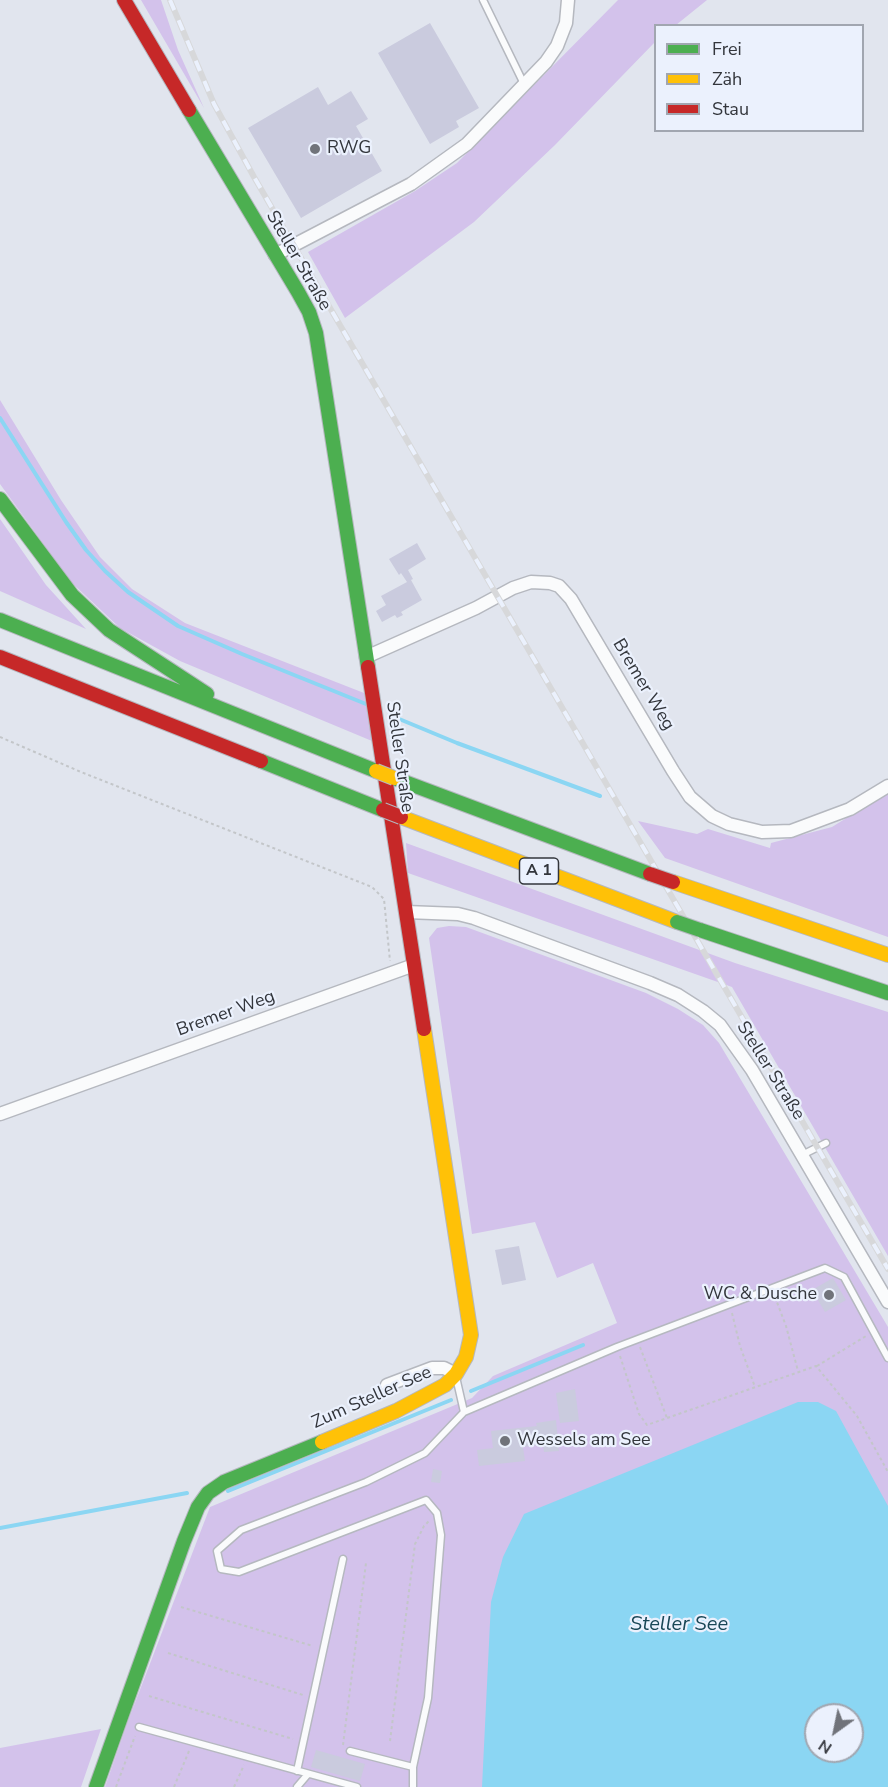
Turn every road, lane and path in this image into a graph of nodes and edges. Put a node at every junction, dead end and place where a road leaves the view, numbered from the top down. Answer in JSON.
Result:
{"nodes":[{"id":1,"x":124,"y":0,"type":"edge"},
{"id":2,"x":483,"y":0,"type":"edge"},
{"id":3,"x":568,"y":0,"type":"edge"},
{"id":4,"x":525,"y":84,"type":"junction"},
{"id":5,"x":275,"y":255,"type":"junction"},
{"id":6,"x":0,"y":499,"type":"edge"},
{"id":7,"x":0,"y":620,"type":"edge"},
{"id":8,"x":0,"y":657,"type":"edge"},
{"id":9,"x":366,"y":657,"type":"junction"},
{"id":10,"x":250,"y":722,"type":"junction"},
{"id":11,"x":0,"y":737,"type":"edge"},
{"id":12,"x":888,"y":786,"type":"edge"},
{"id":13,"x":406,"y":912,"type":"junction"},
{"id":14,"x":888,"y":955,"type":"edge"},
{"id":15,"x":414,"y":965,"type":"junction"},
{"id":16,"x":391,"y":974,"type":"junction"},
{"id":17,"x":888,"y":993,"type":"edge"},
{"id":18,"x":0,"y":1114,"type":"edge"},
{"id":19,"x":826,"y":1143,"type":"dead end"},
{"id":20,"x":801,"y":1155,"type":"junction"},
{"id":21,"x":772,"y":1288,"type":"junction"},
{"id":22,"x":888,"y":1302,"type":"edge"},
{"id":23,"x":730,"y":1304,"type":"junction"},
{"id":24,"x":874,"y":1332,"type":"junction"},
{"id":25,"x":637,"y":1340,"type":"junction"},
{"id":26,"x":617,"y":1347,"type":"junction"},
{"id":27,"x":888,"y":1358,"type":"edge"},
{"id":28,"x":816,"y":1366,"type":"junction"},
{"id":29,"x":798,"y":1372,"type":"junction"},
{"id":30,"x":456,"y":1374,"type":"junction"},
{"id":31,"x":387,"y":1385,"type":"dead end"},
{"id":32,"x":755,"y":1387,"type":"junction"},
{"id":33,"x":464,"y":1412,"type":"junction"},
{"id":34,"x":667,"y":1418,"type":"junction"},
{"id":35,"x":888,"y":1472,"type":"edge"},
{"id":36,"x":437,"y":1513,"type":"junction"},
{"id":37,"x":343,"y":1559,"type":"dead end"},
{"id":38,"x":366,"y":1563,"type":"dead end"},
{"id":39,"x":181,"y":1607,"type":"dead end"},
{"id":40,"x":323,"y":1649,"type":"junction"},
{"id":41,"x":168,"y":1653,"type":"dead end"},
{"id":42,"x":149,"y":1696,"type":"dead end"},
{"id":43,"x":312,"y":1698,"type":"junction"},
{"id":44,"x":139,"y":1727,"type":"joint"},
{"id":45,"x":390,"y":1741,"type":"dead end"},
{"id":46,"x":193,"y":1742,"type":"junction"},
{"id":47,"x":303,"y":1742,"type":"junction"},
{"id":48,"x":350,"y":1751,"type":"joint"},
{"id":49,"x":247,"y":1757,"type":"junction"},
{"id":50,"x":413,"y":1767,"type":"junction"},
{"id":51,"x":297,"y":1770,"type":"junction"},
{"id":52,"x":308,"y":1774,"type":"junction"},
{"id":53,"x":96,"y":1787,"type":"edge"},
{"id":54,"x":116,"y":1787,"type":"edge"},
{"id":55,"x":174,"y":1787,"type":"edge"},
{"id":56,"x":234,"y":1787,"type":"edge"},
{"id":57,"x":297,"y":1787,"type":"edge"},
{"id":58,"x":357,"y":1787,"type":"edge"},
{"id":59,"x":413,"y":1787,"type":"edge"}],
"edges":[{"from":1,"to":5,"type":"main road","name":"Steller Straße"},
{"from":2,"to":4,"type":"lane"},
{"from":3,"to":4,"type":"street"},
{"from":4,"to":5,"type":"street"},
{"from":5,"to":9,"type":"main road","name":"Steller Straße"},
{"from":6,"to":10,"type":"main road"},
{"from":7,"to":10,"type":"main road","number":"A 1"},
{"from":8,"to":17,"type":"main road","number":"A 1","bridge":true},
{"from":9,"to":12,"type":"street","name":"Bremer Weg"},
{"from":9,"to":13,"type":"main road","name":"Steller Straße"},
{"from":10,"to":14,"type":"main road","number":"A 1","bridge":true},
{"from":11,"to":16,"type":"path"},
{"from":13,"to":15,"type":"main road"},
{"from":13,"to":20,"type":"street","name":"Steller Straße"},
{"from":15,"to":16,"type":"street","name":"Bremer Weg"},
{"from":15,"to":30,"type":"main road","name":"Zum Steller See"},
{"from":16,"to":18,"type":"street","name":"Bremer Weg"},
{"from":19,"to":20,"type":"lane"},
{"from":20,"to":22,"type":"street","name":"Steller Straße"},
{"from":21,"to":23,"type":"lane"},
{"from":21,"to":24,"type":"lane"},
{"from":21,"to":29,"type":"path"},
{"from":23,"to":25,"type":"lane"},
{"from":23,"to":32,"type":"path"},
{"from":24,"to":27,"type":"lane"},
{"from":24,"to":28,"type":"path"},
{"from":25,"to":26,"type":"lane"},
{"from":25,"to":34,"type":"path"},
{"from":26,"to":33,"type":"lane"},
{"from":26,"to":34,"type":"path"},
{"from":28,"to":29,"type":"path"},
{"from":28,"to":35,"type":"path"},
{"from":29,"to":32,"type":"path"},
{"from":30,"to":31,"type":"street"},
{"from":30,"to":33,"type":"lane"},
{"from":30,"to":53,"type":"main road","name":"Zum Steller See"},
{"from":32,"to":34,"type":"path"},
{"from":33,"to":36,"type":"lane"},
{"from":36,"to":45,"type":"path"},
{"from":36,"to":50,"type":"lane"},
{"from":37,"to":40,"type":"lane"},
{"from":38,"to":48,"type":"path"},
{"from":39,"to":40,"type":"path"},
{"from":40,"to":43,"type":"lane"},
{"from":41,"to":43,"type":"path"},
{"from":42,"to":47,"type":"path"},
{"from":43,"to":47,"type":"lane"},
{"from":44,"to":46,"type":"lane"},
{"from":44,"to":54,"type":"path"},
{"from":46,"to":49,"type":"lane"},
{"from":46,"to":55,"type":"path"},
{"from":47,"to":51,"type":"lane"},
{"from":48,"to":50,"type":"lane"},
{"from":49,"to":51,"type":"lane"},
{"from":49,"to":56,"type":"path"},
{"from":50,"to":59,"type":"lane"},
{"from":51,"to":52,"type":"lane"},
{"from":52,"to":57,"type":"lane"},
{"from":52,"to":58,"type":"lane"}]}
